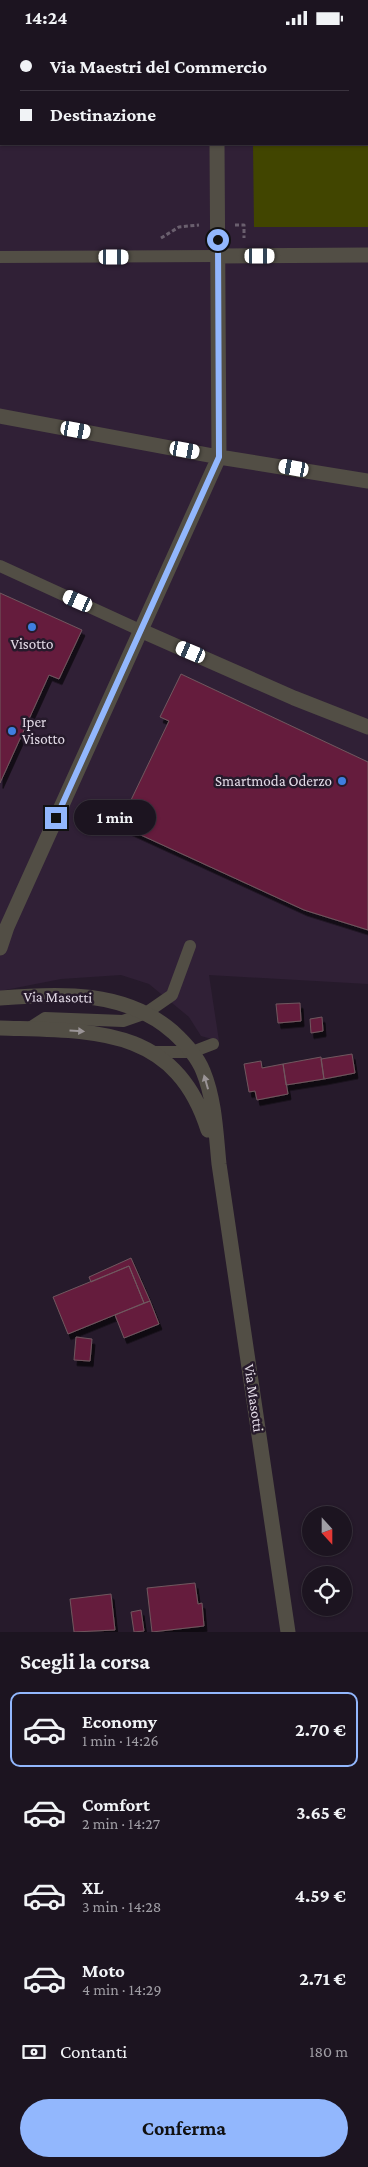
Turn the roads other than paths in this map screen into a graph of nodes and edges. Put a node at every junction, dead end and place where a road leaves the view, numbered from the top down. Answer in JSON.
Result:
{"nodes":[{"id":1,"x":216,"y":145,"type":"edge"},
{"id":2,"x":368,"y":255,"type":"edge"},
{"id":3,"x":218,"y":256,"type":"junction"},
{"id":4,"x":0,"y":257,"type":"edge"},
{"id":5,"x":0,"y":416,"type":"edge"},
{"id":6,"x":219,"y":457,"type":"junction"},
{"id":7,"x":368,"y":481,"type":"edge"},
{"id":8,"x":0,"y":566,"type":"edge"},
{"id":9,"x":142,"y":631,"type":"junction"},
{"id":10,"x":368,"y":727,"type":"edge"},
{"id":11,"x":190,"y":946,"type":"dead end"},
{"id":12,"x":0,"y":948,"type":"edge"},
{"id":13,"x":0,"y":998,"type":"edge"},
{"id":14,"x":146,"y":1013,"type":"junction"},
{"id":15,"x":0,"y":1028,"type":"edge"},
{"id":16,"x":28,"y":1029,"type":"junction"},
{"id":17,"x":213,"y":1044,"type":"dead end"},
{"id":18,"x":153,"y":1052,"type":"junction"},
{"id":19,"x":192,"y":1052,"type":"junction"},
{"id":20,"x":219,"y":1165,"type":"junction"},
{"id":21,"x":288,"y":1632,"type":"edge"}],
"edges":[{"from":1,"to":3,"type":"street"},
{"from":2,"to":3,"type":"street"},
{"from":3,"to":4,"type":"lane"},
{"from":3,"to":6,"type":"street"},
{"from":5,"to":6,"type":"street"},
{"from":6,"to":7,"type":"street"},
{"from":6,"to":9,"type":"street"},
{"from":8,"to":9,"type":"lane"},
{"from":9,"to":10,"type":"street"},
{"from":9,"to":12,"type":"street"},
{"from":11,"to":14,"type":"lane"},
{"from":13,"to":14,"type":"street","name":"Via Masotti"},
{"from":14,"to":16,"type":"lane"},
{"from":14,"to":19,"type":"street","name":"Via Masotti"},
{"from":15,"to":16,"type":"street","name":"Via Masotti"},
{"from":16,"to":18,"type":"street","name":"Via Masotti","one_way":true},
{"from":17,"to":19,"type":"lane"},
{"from":18,"to":19,"type":"lane"},
{"from":18,"to":20,"type":"street","name":"Via Masotti"},
{"from":20,"to":19,"type":"street","name":"Via Masotti","one_way":true},
{"from":20,"to":21,"type":"street","name":"Via Masotti"}]}
